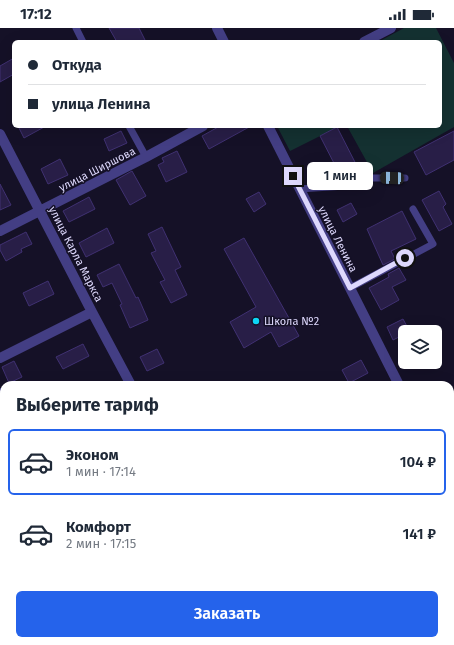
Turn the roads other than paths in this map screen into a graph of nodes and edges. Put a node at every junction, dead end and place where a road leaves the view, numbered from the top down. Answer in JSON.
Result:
{"nodes":[{"id":1,"x":76,"y":28,"type":"edge"},
{"id":2,"x":217,"y":28,"type":"edge"},
{"id":3,"x":391,"y":28,"type":"edge"},
{"id":4,"x":82,"y":40,"type":"edge"},
{"id":5,"x":223,"y":40,"type":"edge"},
{"id":6,"x":368,"y":40,"type":"edge"},
{"id":7,"x":130,"y":128,"type":"edge"},
{"id":8,"x":199,"y":128,"type":"edge"},
{"id":9,"x":269,"y":128,"type":"edge"},
{"id":10,"x":0,"y":134,"type":"edge"},
{"id":11,"x":146,"y":157,"type":"junction"},
{"id":12,"x":405,"y":178,"type":"dead end"},
{"id":13,"x":299,"y":189,"type":"junction"},
{"id":14,"x":413,"y":209,"type":"dead end"},
{"id":15,"x":40,"y":211,"type":"junction"},
{"id":16,"x":0,"y":231,"type":"edge"},
{"id":17,"x":350,"y":288,"type":"junction"},
{"id":18,"x":92,"y":312,"type":"junction"},
{"id":19,"x":0,"y":358,"type":"edge"},
{"id":20,"x":129,"y":381,"type":"edge"},
{"id":21,"x":397,"y":381,"type":"edge"}],
"edges":[{"from":1,"to":4,"type":"lane"},
{"from":2,"to":5,"type":"street"},
{"from":3,"to":6,"type":"street"},
{"from":7,"to":11,"type":"lane"},
{"from":8,"to":11,"type":"street","name":"улица Ширшова"},
{"from":9,"to":13,"type":"street","name":"улица Ленина"},
{"from":10,"to":15,"type":"street","name":"улица Карла Маркса"},
{"from":11,"to":15,"type":"street","name":"улица Ширшова"},
{"from":12,"to":13,"type":"lane"},
{"from":13,"to":17,"type":"street","name":"улица Ленина"},
{"from":14,"to":17,"type":"lane"},
{"from":15,"to":16,"type":"street","name":"улица Ширшова"},
{"from":15,"to":18,"type":"street","name":"улица Карла Маркса"},
{"from":17,"to":21,"type":"street","name":"улица Ленина"},
{"from":18,"to":19,"type":"street"},
{"from":18,"to":20,"type":"street","name":"улица Карла Маркса"}]}
